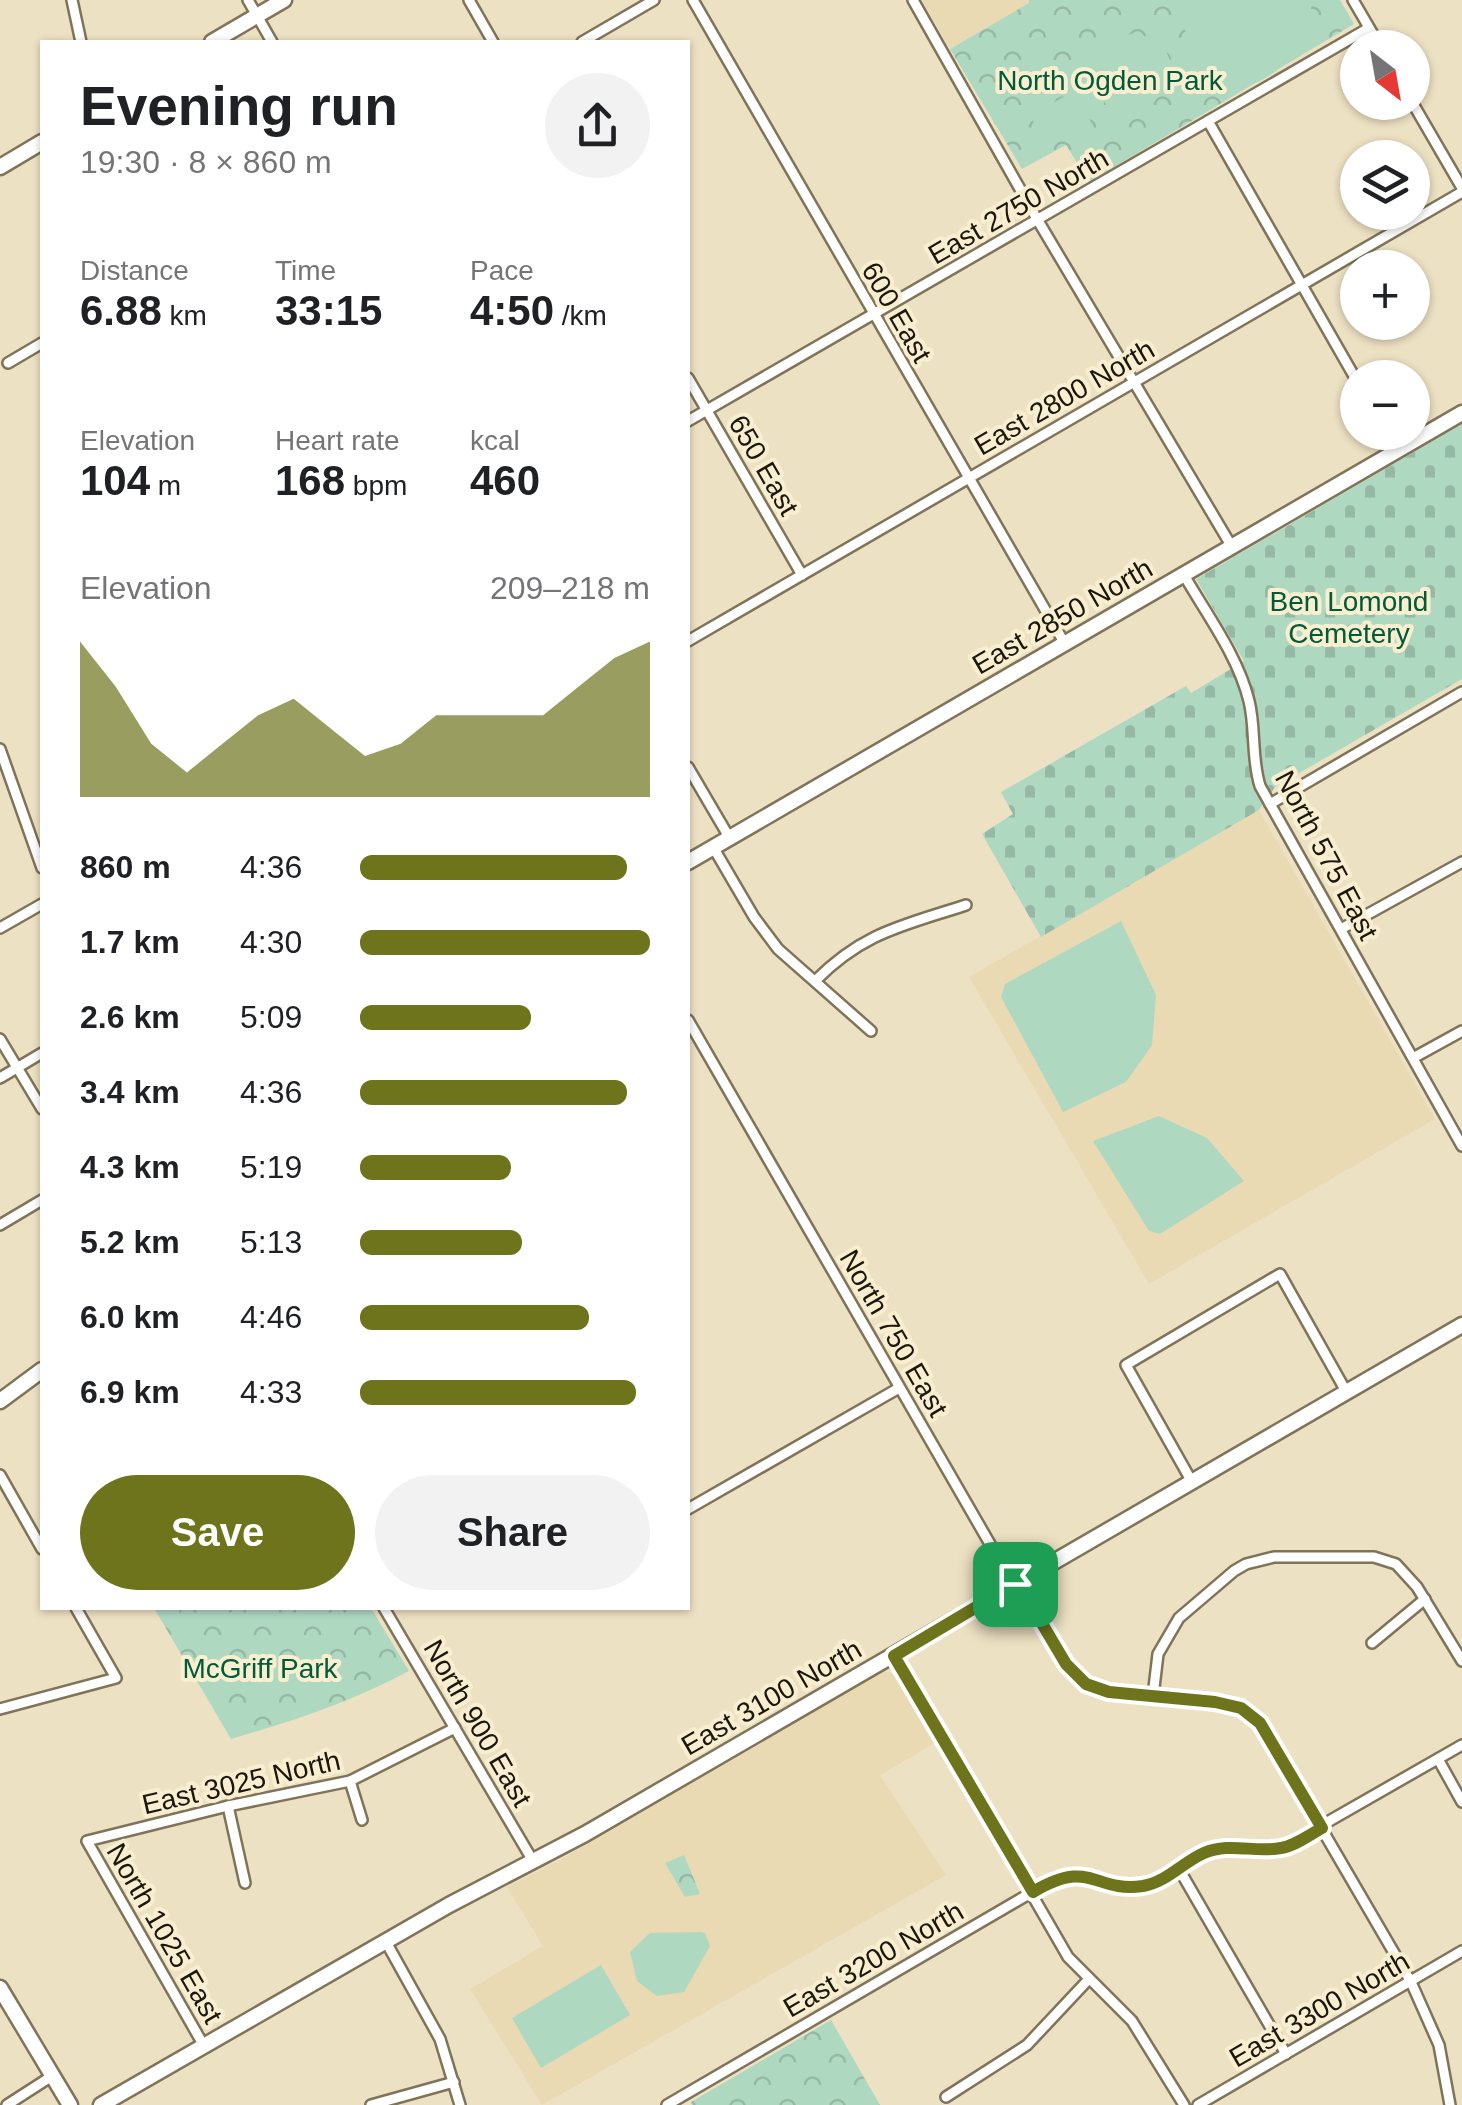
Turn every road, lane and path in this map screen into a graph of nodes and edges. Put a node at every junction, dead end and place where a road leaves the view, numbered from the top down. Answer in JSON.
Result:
{"nodes":[{"id":1,"x":72,"y":0,"type":"edge"},
{"id":2,"x":248,"y":0,"type":"edge"},
{"id":3,"x":284,"y":0,"type":"edge"},
{"id":4,"x":469,"y":0,"type":"edge"},
{"id":5,"x":654,"y":0,"type":"edge"},
{"id":6,"x":693,"y":0,"type":"edge"},
{"id":7,"x":913,"y":0,"type":"edge"},
{"id":8,"x":1354,"y":0,"type":"edge"},
{"id":9,"x":258,"y":16,"type":"junction"},
{"id":10,"x":1369,"y":28,"type":"joint"},
{"id":11,"x":81,"y":40,"type":"edge"},
{"id":12,"x":216,"y":40,"type":"edge"},
{"id":13,"x":271,"y":40,"type":"edge"},
{"id":14,"x":493,"y":40,"type":"edge"},
{"id":15,"x":585,"y":40,"type":"edge"},
{"id":16,"x":1422,"y":120,"type":"edge"},
{"id":17,"x":1208,"y":122,"type":"junction"},
{"id":18,"x":40,"y":143,"type":"edge"},
{"id":19,"x":0,"y":166,"type":"edge"},
{"id":20,"x":1462,"y":190,"type":"edge"},
{"id":21,"x":1037,"y":219,"type":"junction"},
{"id":22,"x":1301,"y":286,"type":"junction"},
{"id":23,"x":872,"y":315,"type":"junction"},
{"id":24,"x":40,"y":345,"type":"edge"},
{"id":25,"x":1345,"y":360,"type":"edge"},
{"id":26,"x":8,"y":363,"type":"dead end"},
{"id":27,"x":690,"y":382,"type":"edge"},
{"id":28,"x":1134,"y":383,"type":"junction"},
{"id":29,"x":706,"y":410,"type":"junction"},
{"id":30,"x":1462,"y":414,"type":"edge"},
{"id":31,"x":690,"y":421,"type":"edge"},
{"id":32,"x":1397,"y":451,"type":"joint"},
{"id":33,"x":967,"y":480,"type":"junction"},
{"id":34,"x":1232,"y":547,"type":"junction"},
{"id":35,"x":802,"y":575,"type":"junction"},
{"id":36,"x":1184,"y":575,"type":"junction"},
{"id":37,"x":690,"y":641,"type":"edge"},
{"id":38,"x":1064,"y":644,"type":"junction"},
{"id":39,"x":1462,"y":692,"type":"edge"},
{"id":40,"x":0,"y":749,"type":"edge"},
{"id":41,"x":690,"y":770,"type":"edge"},
{"id":42,"x":1270,"y":804,"type":"junction"},
{"id":43,"x":729,"y":837,"type":"junction"},
{"id":44,"x":713,"y":847,"type":"junction"},
{"id":45,"x":690,"y":861,"type":"edge"},
{"id":46,"x":40,"y":862,"type":"edge"},
{"id":47,"x":1462,"y":862,"type":"edge"},
{"id":48,"x":40,"y":905,"type":"edge"},
{"id":49,"x":966,"y":906,"type":"dead end"},
{"id":50,"x":0,"y":928,"type":"edge"},
{"id":51,"x":1341,"y":930,"type":"junction"},
{"id":52,"x":814,"y":981,"type":"junction"},
{"id":53,"x":690,"y":1023,"type":"edge"},
{"id":54,"x":871,"y":1031,"type":"dead end"},
{"id":55,"x":1462,"y":1031,"type":"edge"},
{"id":56,"x":0,"y":1039,"type":"edge"},
{"id":57,"x":40,"y":1054,"type":"edge"},
{"id":58,"x":1414,"y":1058,"type":"junction"},
{"id":59,"x":18,"y":1068,"type":"junction"},
{"id":60,"x":0,"y":1078,"type":"edge"},
{"id":61,"x":40,"y":1106,"type":"edge"},
{"id":62,"x":1462,"y":1146,"type":"edge"},
{"id":63,"x":40,"y":1201,"type":"edge"},
{"id":64,"x":0,"y":1226,"type":"edge"},
{"id":65,"x":1462,"y":1325,"type":"edge"},
{"id":66,"x":40,"y":1371,"type":"edge"},
{"id":67,"x":899,"y":1388,"type":"junction"},
{"id":68,"x":1346,"y":1392,"type":"junction"},
{"id":69,"x":0,"y":1400,"type":"edge"},
{"id":70,"x":0,"y":1474,"type":"edge"},
{"id":71,"x":1192,"y":1482,"type":"junction"},
{"id":72,"x":690,"y":1508,"type":"edge"},
{"id":73,"x":40,"y":1545,"type":"edge"},
{"id":74,"x":1015,"y":1584,"type":"junction"},
{"id":75,"x":1425,"y":1599,"type":"junction"},
{"id":76,"x":77,"y":1610,"type":"edge"},
{"id":77,"x":385,"y":1610,"type":"edge"},
{"id":78,"x":1372,"y":1643,"type":"dead end"},
{"id":79,"x":894,"y":1656,"type":"junction"},
{"id":80,"x":1462,"y":1661,"type":"edge"},
{"id":81,"x":1153,"y":1696,"type":"junction"},
{"id":82,"x":0,"y":1708,"type":"edge"},
{"id":83,"x":455,"y":1728,"type":"junction"},
{"id":84,"x":1462,"y":1746,"type":"edge"},
{"id":85,"x":1438,"y":1760,"type":"junction"},
{"id":86,"x":350,"y":1782,"type":"junction"},
{"id":87,"x":1462,"y":1802,"type":"edge"},
{"id":88,"x":228,"y":1806,"type":"junction"},
{"id":89,"x":362,"y":1820,"type":"dead end"},
{"id":90,"x":1322,"y":1828,"type":"junction"},
{"id":91,"x":87,"y":1841,"type":"joint"},
{"id":92,"x":533,"y":1861,"type":"junction"},
{"id":93,"x":1179,"y":1869,"type":"junction"},
{"id":94,"x":245,"y":1883,"type":"dead end"},
{"id":95,"x":1033,"y":1892,"type":"junction"},
{"id":96,"x":386,"y":1942,"type":"junction"},
{"id":97,"x":1462,"y":1951,"type":"edge"},
{"id":98,"x":1088,"y":1980,"type":"junction"},
{"id":99,"x":1411,"y":1982,"type":"junction"},
{"id":100,"x":0,"y":1988,"type":"edge"},
{"id":101,"x":204,"y":2046,"type":"junction"},
{"id":102,"x":1286,"y":2054,"type":"junction"},
{"id":103,"x":52,"y":2076,"type":"junction"},
{"id":104,"x":454,"y":2082,"type":"junction"},
{"id":105,"x":1460,"y":2086,"type":"edge"},
{"id":106,"x":1448,"y":2088,"type":"junction"},
{"id":107,"x":946,"y":2096,"type":"dead end"},
{"id":108,"x":7,"y":2105,"type":"edge"},
{"id":109,"x":70,"y":2105,"type":"edge"},
{"id":110,"x":101,"y":2105,"type":"edge"},
{"id":111,"x":371,"y":2105,"type":"edge"},
{"id":112,"x":460,"y":2105,"type":"edge"},
{"id":113,"x":667,"y":2105,"type":"edge"},
{"id":114,"x":1184,"y":2105,"type":"edge"},
{"id":115,"x":1198,"y":2105,"type":"edge"},
{"id":116,"x":1450,"y":2105,"type":"edge"}],
"edges":[{"from":1,"to":11,"type":"street"},
{"from":2,"to":9,"type":"street"},
{"from":3,"to":9,"type":"main road"},
{"from":4,"to":14,"type":"street"},
{"from":5,"to":15,"type":"street"},
{"from":6,"to":23,"type":"street","name":"600 East"},
{"from":7,"to":21,"type":"street"},
{"from":8,"to":10,"type":"street"},
{"from":9,"to":12,"type":"main road"},
{"from":9,"to":13,"type":"street"},
{"from":10,"to":17,"type":"street","name":"East 2750 North"},
{"from":16,"to":20,"type":"street"},
{"from":17,"to":21,"type":"street","name":"East 2750 North"},
{"from":17,"to":22,"type":"street"},
{"from":18,"to":19,"type":"main road"},
{"from":20,"to":22,"type":"street","name":"East 2800 North"},
{"from":21,"to":23,"type":"street","name":"East 2750 North"},
{"from":21,"to":28,"type":"street"},
{"from":22,"to":25,"type":"street"},
{"from":22,"to":28,"type":"street","name":"East 2800 North"},
{"from":23,"to":29,"type":"street","name":"East 2750 North"},
{"from":23,"to":33,"type":"street","name":"600 East"},
{"from":24,"to":26,"type":"street"},
{"from":27,"to":29,"type":"street","name":"650 East"},
{"from":28,"to":33,"type":"street","name":"East 2800 North"},
{"from":28,"to":34,"type":"street"},
{"from":29,"to":31,"type":"street","name":"East 2750 North"},
{"from":29,"to":35,"type":"street","name":"650 East"},
{"from":30,"to":32,"type":"main road","name":"East 2850 North"},
{"from":32,"to":34,"type":"main road","name":"East 2850 North"},
{"from":33,"to":35,"type":"street","name":"East 2800 North"},
{"from":33,"to":38,"type":"street","name":"600 East"},
{"from":34,"to":36,"type":"main road","name":"East 2850 North"},
{"from":35,"to":37,"type":"street","name":"East 2800 North"},
{"from":36,"to":38,"type":"main road","name":"East 2850 North"},
{"from":36,"to":42,"type":"street","name":"North 575 East"},
{"from":38,"to":43,"type":"main road","name":"East 2850 North"},
{"from":39,"to":42,"type":"street"},
{"from":40,"to":46,"type":"street"},
{"from":41,"to":43,"type":"street"},
{"from":42,"to":51,"type":"street","name":"North 575 East"},
{"from":43,"to":44,"type":"main road","name":"East 2850 North"},
{"from":44,"to":45,"type":"main road","name":"East 2850 North"},
{"from":44,"to":52,"type":"street"},
{"from":47,"to":51,"type":"street"},
{"from":48,"to":50,"type":"street"},
{"from":49,"to":52,"type":"street"},
{"from":51,"to":58,"type":"street","name":"North 575 East"},
{"from":52,"to":54,"type":"street"},
{"from":53,"to":67,"type":"street","name":"North 750 East"},
{"from":55,"to":58,"type":"street"},
{"from":56,"to":59,"type":"street"},
{"from":57,"to":59,"type":"street"},
{"from":58,"to":62,"type":"street","name":"North 575 East"},
{"from":59,"to":60,"type":"street"},
{"from":59,"to":61,"type":"street"},
{"from":63,"to":64,"type":"street"},
{"from":65,"to":68,"type":"main road","name":"East 3100 North"},
{"from":66,"to":69,"type":"main road"},
{"from":67,"to":72,"type":"street"},
{"from":67,"to":74,"type":"street","name":"North 750 East"},
{"from":68,"to":71,"type":"main road","name":"East 3100 North"},
{"from":68,"to":71,"type":"street"},
{"from":70,"to":73,"type":"street"},
{"from":71,"to":74,"type":"main road","name":"East 3100 North"},
{"from":74,"to":79,"type":"main road","name":"East 3100 North"},
{"from":74,"to":81,"type":"street","name":"North 750 East"},
{"from":75,"to":78,"type":"street"},
{"from":75,"to":80,"type":"street"},
{"from":75,"to":81,"type":"street"},
{"from":76,"to":82,"type":"street"},
{"from":77,"to":83,"type":"street","name":"North 900 East"},
{"from":79,"to":92,"type":"main road","name":"East 3100 North"},
{"from":79,"to":95,"type":"street"},
{"from":81,"to":90,"type":"street"},
{"from":83,"to":86,"type":"street","name":"East 3025 North"},
{"from":83,"to":92,"type":"street","name":"North 900 East"},
{"from":84,"to":85,"type":"street","name":"East 3200 North"},
{"from":85,"to":87,"type":"street"},
{"from":85,"to":90,"type":"street","name":"East 3200 North"},
{"from":86,"to":88,"type":"street","name":"East 3025 North"},
{"from":86,"to":89,"type":"street"},
{"from":88,"to":91,"type":"street","name":"East 3025 North"},
{"from":88,"to":94,"type":"street"},
{"from":90,"to":93,"type":"street","name":"East 3200 North"},
{"from":90,"to":99,"type":"street"},
{"from":91,"to":101,"type":"street","name":"North 1025 East"},
{"from":92,"to":96,"type":"main road","name":"East 3100 North"},
{"from":93,"to":95,"type":"street","name":"East 3200 North"},
{"from":93,"to":102,"type":"street"},
{"from":95,"to":98,"type":"street"},
{"from":95,"to":113,"type":"street","name":"East 3200 North"},
{"from":96,"to":101,"type":"main road","name":"East 3100 North"},
{"from":96,"to":104,"type":"street"},
{"from":97,"to":99,"type":"street","name":"East 3300 North"},
{"from":98,"to":107,"type":"street"},
{"from":98,"to":114,"type":"street"},
{"from":99,"to":102,"type":"street","name":"East 3300 North"},
{"from":99,"to":106,"type":"street"},
{"from":100,"to":103,"type":"main road"},
{"from":101,"to":110,"type":"main road","name":"East 3100 North"},
{"from":102,"to":115,"type":"street","name":"East 3300 North"},
{"from":103,"to":108,"type":"street"},
{"from":103,"to":109,"type":"main road"},
{"from":104,"to":111,"type":"street"},
{"from":104,"to":112,"type":"street"},
{"from":105,"to":106,"type":"street"},
{"from":106,"to":116,"type":"street"}]}
